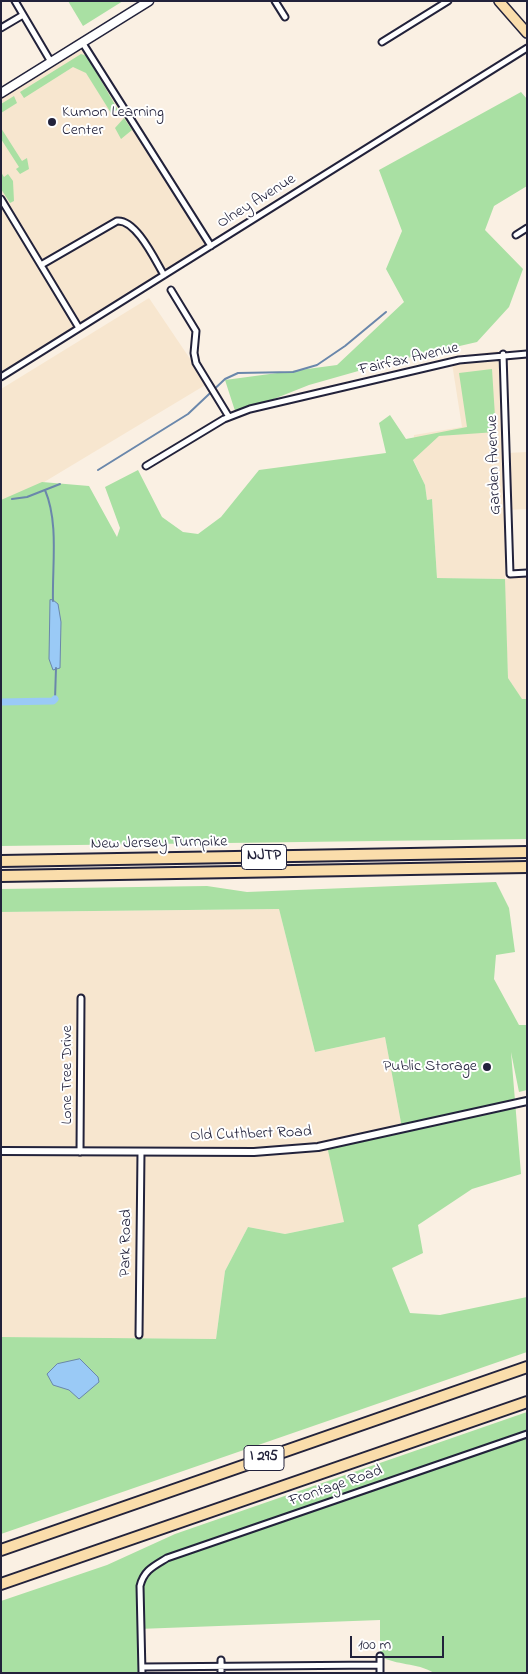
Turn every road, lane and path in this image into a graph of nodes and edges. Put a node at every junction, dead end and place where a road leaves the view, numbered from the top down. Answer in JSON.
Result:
{"nodes":[{"id":1,"x":14,"y":1,"type":"edge"},
{"id":2,"x":149,"y":1,"type":"edge"},
{"id":3,"x":275,"y":1,"type":"edge"},
{"id":4,"x":448,"y":1,"type":"edge"},
{"id":5,"x":499,"y":1,"type":"edge"},
{"id":6,"x":23,"y":15,"type":"junction"},
{"id":7,"x":285,"y":17,"type":"dead end"},
{"id":8,"x":1,"y":28,"type":"edge"},
{"id":9,"x":527,"y":33,"type":"edge"},
{"id":10,"x":82,"y":42,"type":"junction"},
{"id":11,"x":382,"y":42,"type":"dead end"},
{"id":12,"x":527,"y":48,"type":"edge"},
{"id":13,"x":52,"y":62,"type":"junction"},
{"id":14,"x":1,"y":94,"type":"edge"},
{"id":15,"x":1,"y":199,"type":"edge"},
{"id":16,"x":527,"y":228,"type":"edge"},
{"id":17,"x":516,"y":235,"type":"dead end"},
{"id":18,"x":211,"y":246,"type":"junction"},
{"id":19,"x":41,"y":265,"type":"junction"},
{"id":20,"x":164,"y":275,"type":"junction"},
{"id":21,"x":172,"y":290,"type":"dead end"},
{"id":22,"x":79,"y":328,"type":"junction"},
{"id":23,"x":503,"y":354,"type":"junction"},
{"id":24,"x":527,"y":354,"type":"edge"},
{"id":25,"x":1,"y":377,"type":"edge"},
{"id":26,"x":229,"y":417,"type":"junction"},
{"id":27,"x":146,"y":466,"type":"dead end"},
{"id":28,"x":527,"y":573,"type":"edge"},
{"id":29,"x":527,"y":852,"type":"edge"},
{"id":30,"x":1,"y":861,"type":"edge"},
{"id":31,"x":527,"y":867,"type":"edge"},
{"id":32,"x":1,"y":876,"type":"edge"},
{"id":33,"x":81,"y":998,"type":"dead end"},
{"id":34,"x":527,"y":1100,"type":"edge"},
{"id":35,"x":1,"y":1151,"type":"edge"},
{"id":36,"x":80,"y":1152,"type":"junction"},
{"id":37,"x":141,"y":1152,"type":"junction"},
{"id":38,"x":139,"y":1335,"type":"dead end"},
{"id":39,"x":527,"y":1366,"type":"edge"},
{"id":40,"x":527,"y":1402,"type":"edge"},
{"id":41,"x":527,"y":1434,"type":"edge"},
{"id":42,"x":1,"y":1550,"type":"edge"},
{"id":43,"x":1,"y":1584,"type":"edge"},
{"id":44,"x":380,"y":1656,"type":"dead end"},
{"id":45,"x":221,"y":1663,"type":"junction"},
{"id":46,"x":299,"y":1664,"type":"junction"},
{"id":47,"x":379,"y":1665,"type":"junction"},
{"id":48,"x":142,"y":1670,"type":"edge"},
{"id":49,"x":221,"y":1673,"type":"edge"},
{"id":50,"x":299,"y":1673,"type":"edge"},
{"id":51,"x":380,"y":1673,"type":"edge"}],
"edges":[{"from":1,"to":6,"type":"street"},
{"from":2,"to":10,"type":"main road"},
{"from":3,"to":7,"type":"street"},
{"from":4,"to":11,"type":"street"},
{"from":5,"to":9,"type":"main road"},
{"from":6,"to":8,"type":"street"},
{"from":6,"to":13,"type":"street"},
{"from":10,"to":13,"type":"main road"},
{"from":10,"to":18,"type":"street"},
{"from":12,"to":18,"type":"street","name":"Olney Avenue"},
{"from":13,"to":14,"type":"main road"},
{"from":15,"to":19,"type":"street"},
{"from":16,"to":17,"type":"street"},
{"from":18,"to":20,"type":"street","name":"Olney Avenue"},
{"from":19,"to":20,"type":"street"},
{"from":19,"to":22,"type":"street"},
{"from":20,"to":22,"type":"street","name":"Olney Avenue"},
{"from":21,"to":26,"type":"street"},
{"from":22,"to":25,"type":"street","name":"Olney Avenue"},
{"from":23,"to":24,"type":"street","name":"Fairfax Avenue"},
{"from":23,"to":26,"type":"street","name":"Fairfax Avenue"},
{"from":23,"to":28,"type":"street","name":"Garden Avenue"},
{"from":26,"to":27,"type":"street","name":"Fairfax Avenue"},
{"from":29,"to":30,"type":"highway","name":"New Jersey Turnpike","number":"NJTP"},
{"from":31,"to":32,"type":"highway","name":"New Jersey Turnpike","number":"NJTP"},
{"from":33,"to":36,"type":"street","name":"Lone Tree Drive"},
{"from":34,"to":37,"type":"street","name":"Old Cuthbert Road"},
{"from":35,"to":36,"type":"street","name":"Old Cuthbert Road"},
{"from":36,"to":37,"type":"street","name":"Old Cuthbert Road"},
{"from":37,"to":38,"type":"street","name":"Park Road"},
{"from":39,"to":42,"type":"highway","number":"I 295"},
{"from":40,"to":43,"type":"highway","number":"I 295"},
{"from":41,"to":48,"type":"street","name":"Frontage Road"},
{"from":44,"to":47,"type":"street"},
{"from":45,"to":46,"type":"street"},
{"from":45,"to":48,"type":"street"},
{"from":45,"to":49,"type":"street"},
{"from":46,"to":47,"type":"street"},
{"from":46,"to":50,"type":"street"},
{"from":47,"to":51,"type":"street"}]}
